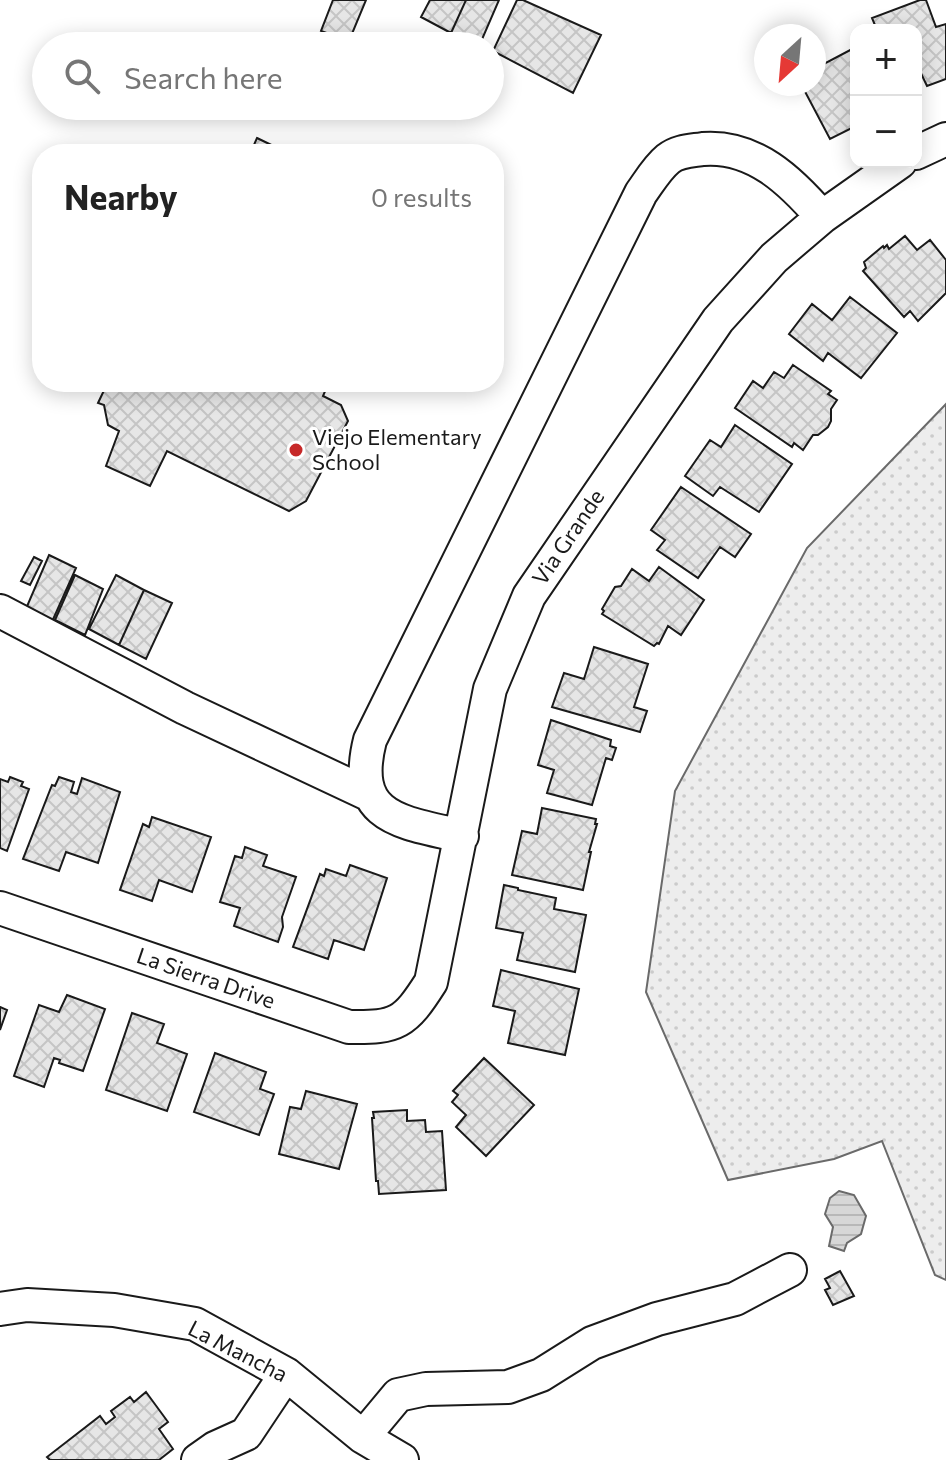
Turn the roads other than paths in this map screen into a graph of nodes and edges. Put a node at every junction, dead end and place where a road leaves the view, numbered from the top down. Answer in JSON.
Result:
{"nodes":[{"id":1,"x":946,"y":139,"type":"edge"},
{"id":2,"x":922,"y":150,"type":"edge"},
{"id":3,"x":891,"y":168,"type":"edge"},
{"id":4,"x":822,"y":217,"type":"junction"},
{"id":5,"x":0,"y":611,"type":"edge"},
{"id":6,"x":370,"y":795,"type":"junction"},
{"id":7,"x":462,"y":836,"type":"junction"},
{"id":8,"x":0,"y":908,"type":"edge"},
{"id":9,"x":412,"y":1012,"type":"joint"},
{"id":10,"x":790,"y":1270,"type":"dead end"},
{"id":11,"x":0,"y":1309,"type":"edge"},
{"id":12,"x":286,"y":1374,"type":"junction"},
{"id":13,"x":363,"y":1437,"type":"junction"},
{"id":14,"x":198,"y":1460,"type":"edge"},
{"id":15,"x":402,"y":1460,"type":"edge"}],
"edges":[{"from":1,"to":2,"type":"street"},
{"from":3,"to":4,"type":"street","name":"Via Grande"},
{"from":4,"to":6,"type":"street"},
{"from":4,"to":7,"type":"street","name":"Via Grande"},
{"from":5,"to":6,"type":"street"},
{"from":6,"to":7,"type":"street"},
{"from":7,"to":9,"type":"street","name":"Via Grande"},
{"from":8,"to":9,"type":"street","name":"La Sierra Drive"},
{"from":10,"to":13,"type":"street"},
{"from":11,"to":12,"type":"street","name":"La Mancha"},
{"from":12,"to":13,"type":"street","name":"La Mancha"},
{"from":12,"to":14,"type":"street"},
{"from":13,"to":15,"type":"street","name":"La Mancha"}]}
